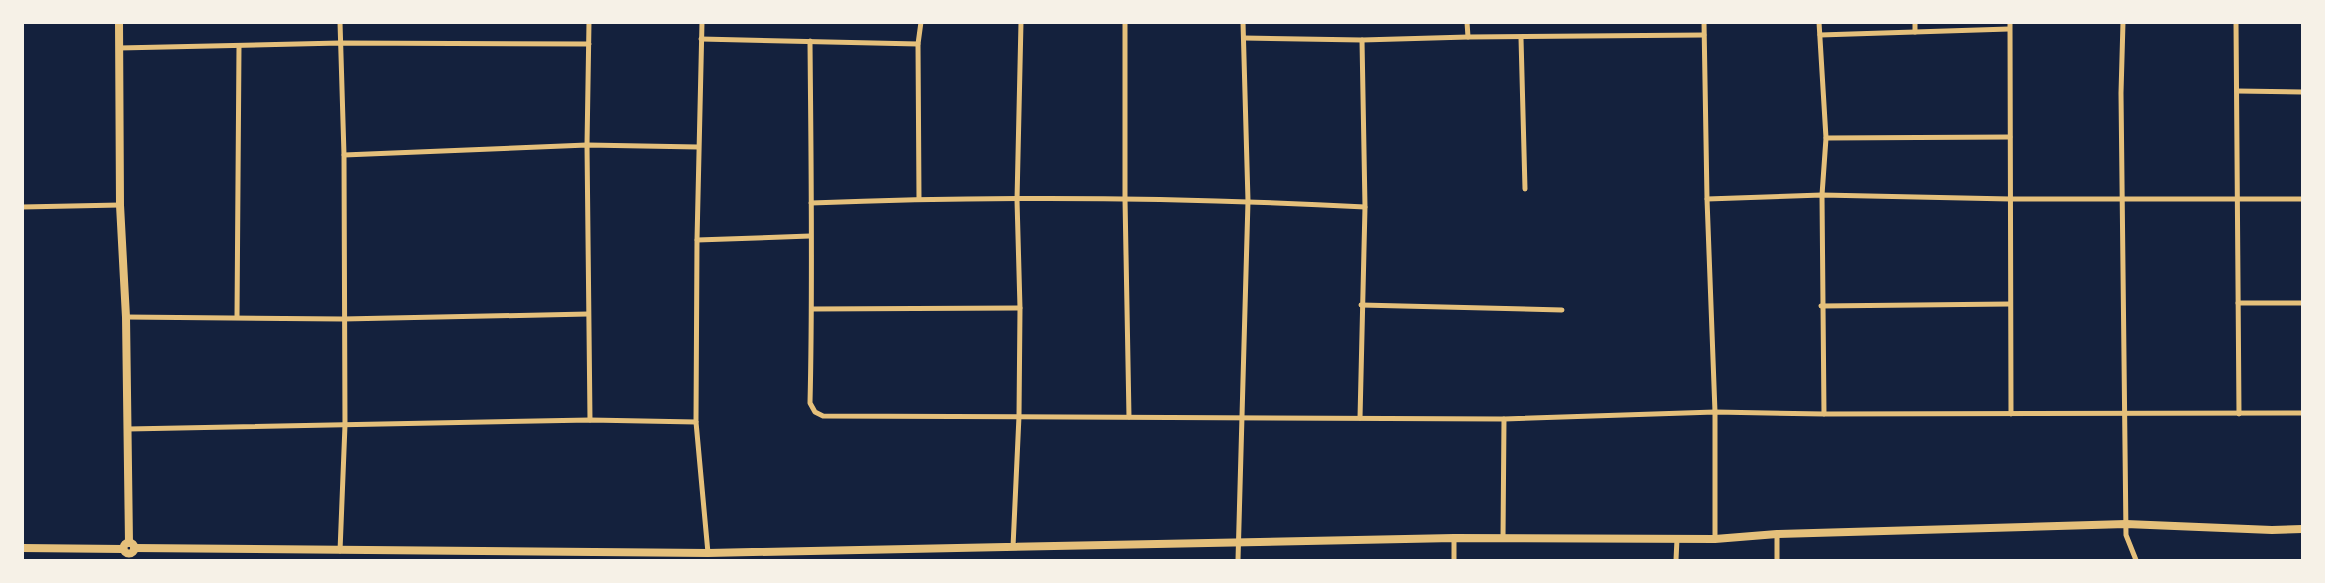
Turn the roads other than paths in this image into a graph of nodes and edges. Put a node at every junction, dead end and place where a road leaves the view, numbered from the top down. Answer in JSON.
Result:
{"nodes":[{"id":1,"x":119,"y":22,"type":"edge"},
{"id":2,"x":340,"y":22,"type":"edge"},
{"id":3,"x":589,"y":22,"type":"edge"},
{"id":4,"x":702,"y":22,"type":"edge"},
{"id":5,"x":921,"y":22,"type":"edge"},
{"id":6,"x":1021,"y":22,"type":"edge"},
{"id":7,"x":1125,"y":22,"type":"edge"},
{"id":8,"x":1244,"y":22,"type":"edge"},
{"id":9,"x":1467,"y":22,"type":"edge"},
{"id":10,"x":1704,"y":22,"type":"edge"},
{"id":11,"x":1819,"y":22,"type":"edge"},
{"id":12,"x":1915,"y":22,"type":"edge"},
{"id":13,"x":2010,"y":22,"type":"edge"},
{"id":14,"x":2123,"y":22,"type":"edge"},
{"id":15,"x":2236,"y":22,"type":"edge"},
{"id":16,"x":2010,"y":29,"type":"junction"},
{"id":17,"x":1915,"y":32,"type":"junction"},
{"id":18,"x":1704,"y":35,"type":"junction"},
{"id":19,"x":1820,"y":35,"type":"junction"},
{"id":20,"x":1468,"y":37,"type":"junction"},
{"id":21,"x":1244,"y":38,"type":"junction"},
{"id":22,"x":1521,"y":38,"type":"junction"},
{"id":23,"x":702,"y":39,"type":"junction"},
{"id":24,"x":1362,"y":40,"type":"junction"},
{"id":25,"x":810,"y":41,"type":"junction"},
{"id":26,"x":340,"y":43,"type":"junction"},
{"id":27,"x":589,"y":44,"type":"junction"},
{"id":28,"x":918,"y":44,"type":"junction"},
{"id":29,"x":239,"y":46,"type":"junction"},
{"id":30,"x":119,"y":48,"type":"junction"},
{"id":31,"x":2237,"y":91,"type":"junction"},
{"id":32,"x":2302,"y":92,"type":"edge"},
{"id":33,"x":1826,"y":138,"type":"junction"},
{"id":34,"x":2010,"y":138,"type":"junction"},
{"id":35,"x":587,"y":145,"type":"junction"},
{"id":36,"x":698,"y":147,"type":"junction"},
{"id":37,"x":344,"y":155,"type":"junction"},
{"id":38,"x":1525,"y":189,"type":"dead end"},
{"id":39,"x":1822,"y":195,"type":"junction"},
{"id":40,"x":919,"y":198,"type":"junction"},
{"id":41,"x":1125,"y":199,"type":"junction"},
{"id":42,"x":1707,"y":199,"type":"junction"},
{"id":43,"x":2010,"y":199,"type":"junction"},
{"id":44,"x":2124,"y":199,"type":"junction"},
{"id":45,"x":2238,"y":199,"type":"junction"},
{"id":46,"x":2302,"y":199,"type":"edge"},
{"id":47,"x":1017,"y":200,"type":"junction"},
{"id":48,"x":1248,"y":201,"type":"junction"},
{"id":49,"x":811,"y":203,"type":"junction"},
{"id":50,"x":120,"y":205,"type":"junction"},
{"id":51,"x":22,"y":207,"type":"edge"},
{"id":52,"x":1365,"y":207,"type":"junction"},
{"id":53,"x":810,"y":236,"type":"junction"},
{"id":54,"x":697,"y":240,"type":"junction"},
{"id":55,"x":2238,"y":303,"type":"junction"},
{"id":56,"x":2302,"y":303,"type":"edge"},
{"id":57,"x":2010,"y":304,"type":"junction"},
{"id":58,"x":1361,"y":305,"type":"junction"},
{"id":59,"x":1821,"y":306,"type":"junction"},
{"id":60,"x":812,"y":308,"type":"junction"},
{"id":61,"x":1020,"y":308,"type":"junction"},
{"id":62,"x":1562,"y":310,"type":"dead end"},
{"id":63,"x":588,"y":314,"type":"junction"},
{"id":64,"x":126,"y":317,"type":"junction"},
{"id":65,"x":237,"y":317,"type":"junction"},
{"id":66,"x":343,"y":318,"type":"junction"},
{"id":67,"x":1716,"y":412,"type":"junction"},
{"id":68,"x":2125,"y":413,"type":"junction"},
{"id":69,"x":1824,"y":414,"type":"junction"},
{"id":70,"x":2011,"y":414,"type":"junction"},
{"id":71,"x":2239,"y":414,"type":"junction"},
{"id":72,"x":2302,"y":414,"type":"edge"},
{"id":73,"x":1019,"y":416,"type":"junction"},
{"id":74,"x":1129,"y":417,"type":"junction"},
{"id":75,"x":1241,"y":418,"type":"junction"},
{"id":76,"x":1360,"y":418,"type":"junction"},
{"id":77,"x":1504,"y":419,"type":"junction"},
{"id":78,"x":590,"y":420,"type":"junction"},
{"id":79,"x":696,"y":422,"type":"junction"},
{"id":80,"x":345,"y":425,"type":"junction"},
{"id":81,"x":128,"y":429,"type":"junction"},
{"id":82,"x":2126,"y":524,"type":"junction"},
{"id":83,"x":2302,"y":529,"type":"edge"},
{"id":84,"x":1776,"y":534,"type":"junction"},
{"id":85,"x":1454,"y":538,"type":"junction"},
{"id":86,"x":1503,"y":539,"type":"junction"},
{"id":87,"x":1676,"y":539,"type":"junction"},
{"id":88,"x":1715,"y":539,"type":"junction"},
{"id":89,"x":1238,"y":542,"type":"junction"},
{"id":90,"x":1013,"y":547,"type":"junction"},
{"id":91,"x":22,"y":548,"type":"edge"},
{"id":92,"x":129,"y":551,"type":"edge"},
{"id":93,"x":340,"y":551,"type":"junction"},
{"id":94,"x":688,"y":552,"type":"junction"},
{"id":95,"x":708,"y":553,"type":"junction"},
{"id":96,"x":688,"y":560,"type":"edge"},
{"id":97,"x":1238,"y":560,"type":"edge"},
{"id":98,"x":1454,"y":560,"type":"edge"},
{"id":99,"x":1676,"y":560,"type":"edge"},
{"id":100,"x":1777,"y":560,"type":"edge"},
{"id":101,"x":2136,"y":560,"type":"edge"}],
"edges":[{"from":1,"to":30,"type":"street"},
{"from":2,"to":26,"type":"street"},
{"from":3,"to":27,"type":"street"},
{"from":4,"to":23,"type":"street"},
{"from":5,"to":28,"type":"street"},
{"from":6,"to":47,"type":"street"},
{"from":7,"to":41,"type":"street"},
{"from":8,"to":21,"type":"street"},
{"from":9,"to":20,"type":"street"},
{"from":10,"to":18,"type":"street"},
{"from":11,"to":19,"type":"street"},
{"from":12,"to":17,"type":"street"},
{"from":13,"to":16,"type":"street"},
{"from":14,"to":44,"type":"street"},
{"from":15,"to":31,"type":"street"},
{"from":16,"to":17,"type":"street"},
{"from":16,"to":34,"type":"street"},
{"from":17,"to":19,"type":"street"},
{"from":18,"to":22,"type":"street"},
{"from":18,"to":42,"type":"street"},
{"from":19,"to":33,"type":"street"},
{"from":20,"to":22,"type":"street"},
{"from":20,"to":24,"type":"street"},
{"from":21,"to":24,"type":"street"},
{"from":21,"to":48,"type":"street"},
{"from":22,"to":38,"type":"street"},
{"from":23,"to":25,"type":"street"},
{"from":23,"to":36,"type":"street"},
{"from":24,"to":52,"type":"street"},
{"from":25,"to":28,"type":"street"},
{"from":25,"to":49,"type":"street"},
{"from":26,"to":27,"type":"street"},
{"from":26,"to":29,"type":"street"},
{"from":26,"to":37,"type":"street"},
{"from":27,"to":35,"type":"street"},
{"from":28,"to":40,"type":"street"},
{"from":29,"to":30,"type":"street"},
{"from":29,"to":65,"type":"street"},
{"from":30,"to":50,"type":"street"},
{"from":31,"to":32,"type":"street"},
{"from":31,"to":45,"type":"street"},
{"from":33,"to":34,"type":"street"},
{"from":33,"to":39,"type":"street"},
{"from":34,"to":43,"type":"street"},
{"from":35,"to":36,"type":"street"},
{"from":35,"to":37,"type":"street"},
{"from":35,"to":63,"type":"street"},
{"from":36,"to":54,"type":"street"},
{"from":37,"to":66,"type":"street"},
{"from":39,"to":42,"type":"street"},
{"from":39,"to":43,"type":"street"},
{"from":39,"to":59,"type":"street"},
{"from":40,"to":47,"type":"street"},
{"from":40,"to":49,"type":"street"},
{"from":41,"to":47,"type":"street"},
{"from":41,"to":48,"type":"street"},
{"from":41,"to":74,"type":"street"},
{"from":42,"to":67,"type":"street"},
{"from":43,"to":44,"type":"street"},
{"from":43,"to":57,"type":"street"},
{"from":44,"to":45,"type":"street"},
{"from":44,"to":68,"type":"street"},
{"from":45,"to":46,"type":"street"},
{"from":45,"to":55,"type":"street"},
{"from":47,"to":61,"type":"street"},
{"from":48,"to":52,"type":"street"},
{"from":48,"to":75,"type":"street"},
{"from":49,"to":53,"type":"street"},
{"from":50,"to":51,"type":"street"},
{"from":50,"to":64,"type":"street"},
{"from":52,"to":58,"type":"street"},
{"from":53,"to":54,"type":"street"},
{"from":53,"to":60,"type":"street"},
{"from":54,"to":79,"type":"street"},
{"from":55,"to":56,"type":"street"},
{"from":55,"to":71,"type":"street"},
{"from":57,"to":59,"type":"street"},
{"from":57,"to":70,"type":"street"},
{"from":58,"to":62,"type":"street"},
{"from":58,"to":76,"type":"street"},
{"from":59,"to":69,"type":"street"},
{"from":60,"to":61,"type":"street"},
{"from":60,"to":73,"type":"street"},
{"from":61,"to":73,"type":"street"},
{"from":63,"to":66,"type":"street"},
{"from":63,"to":78,"type":"street"},
{"from":64,"to":65,"type":"street"},
{"from":64,"to":81,"type":"street"},
{"from":65,"to":66,"type":"street"},
{"from":66,"to":80,"type":"street"},
{"from":67,"to":69,"type":"street"},
{"from":67,"to":77,"type":"street"},
{"from":67,"to":88,"type":"street"},
{"from":68,"to":70,"type":"street"},
{"from":68,"to":71,"type":"street"},
{"from":68,"to":82,"type":"street"},
{"from":69,"to":70,"type":"street"},
{"from":71,"to":72,"type":"street"},
{"from":73,"to":74,"type":"street"},
{"from":73,"to":90,"type":"street"},
{"from":74,"to":75,"type":"street"},
{"from":75,"to":76,"type":"street"},
{"from":75,"to":89,"type":"street"},
{"from":76,"to":77,"type":"street"},
{"from":77,"to":86,"type":"street"},
{"from":78,"to":79,"type":"street"},
{"from":78,"to":80,"type":"street"},
{"from":79,"to":95,"type":"street"},
{"from":80,"to":81,"type":"street"},
{"from":80,"to":93,"type":"street"},
{"from":81,"to":92,"type":"street"},
{"from":82,"to":83,"type":"street"},
{"from":82,"to":84,"type":"street"},
{"from":82,"to":101,"type":"street"},
{"from":84,"to":88,"type":"street"},
{"from":84,"to":100,"type":"street"},
{"from":85,"to":86,"type":"street"},
{"from":85,"to":89,"type":"street"},
{"from":85,"to":98,"type":"street"},
{"from":86,"to":87,"type":"street"},
{"from":87,"to":88,"type":"street"},
{"from":87,"to":99,"type":"street"},
{"from":89,"to":90,"type":"street"},
{"from":89,"to":97,"type":"street"},
{"from":90,"to":95,"type":"street"},
{"from":91,"to":92,"type":"street"},
{"from":92,"to":93,"type":"street"},
{"from":93,"to":94,"type":"street"},
{"from":94,"to":95,"type":"street"},
{"from":94,"to":96,"type":"street"}]}
